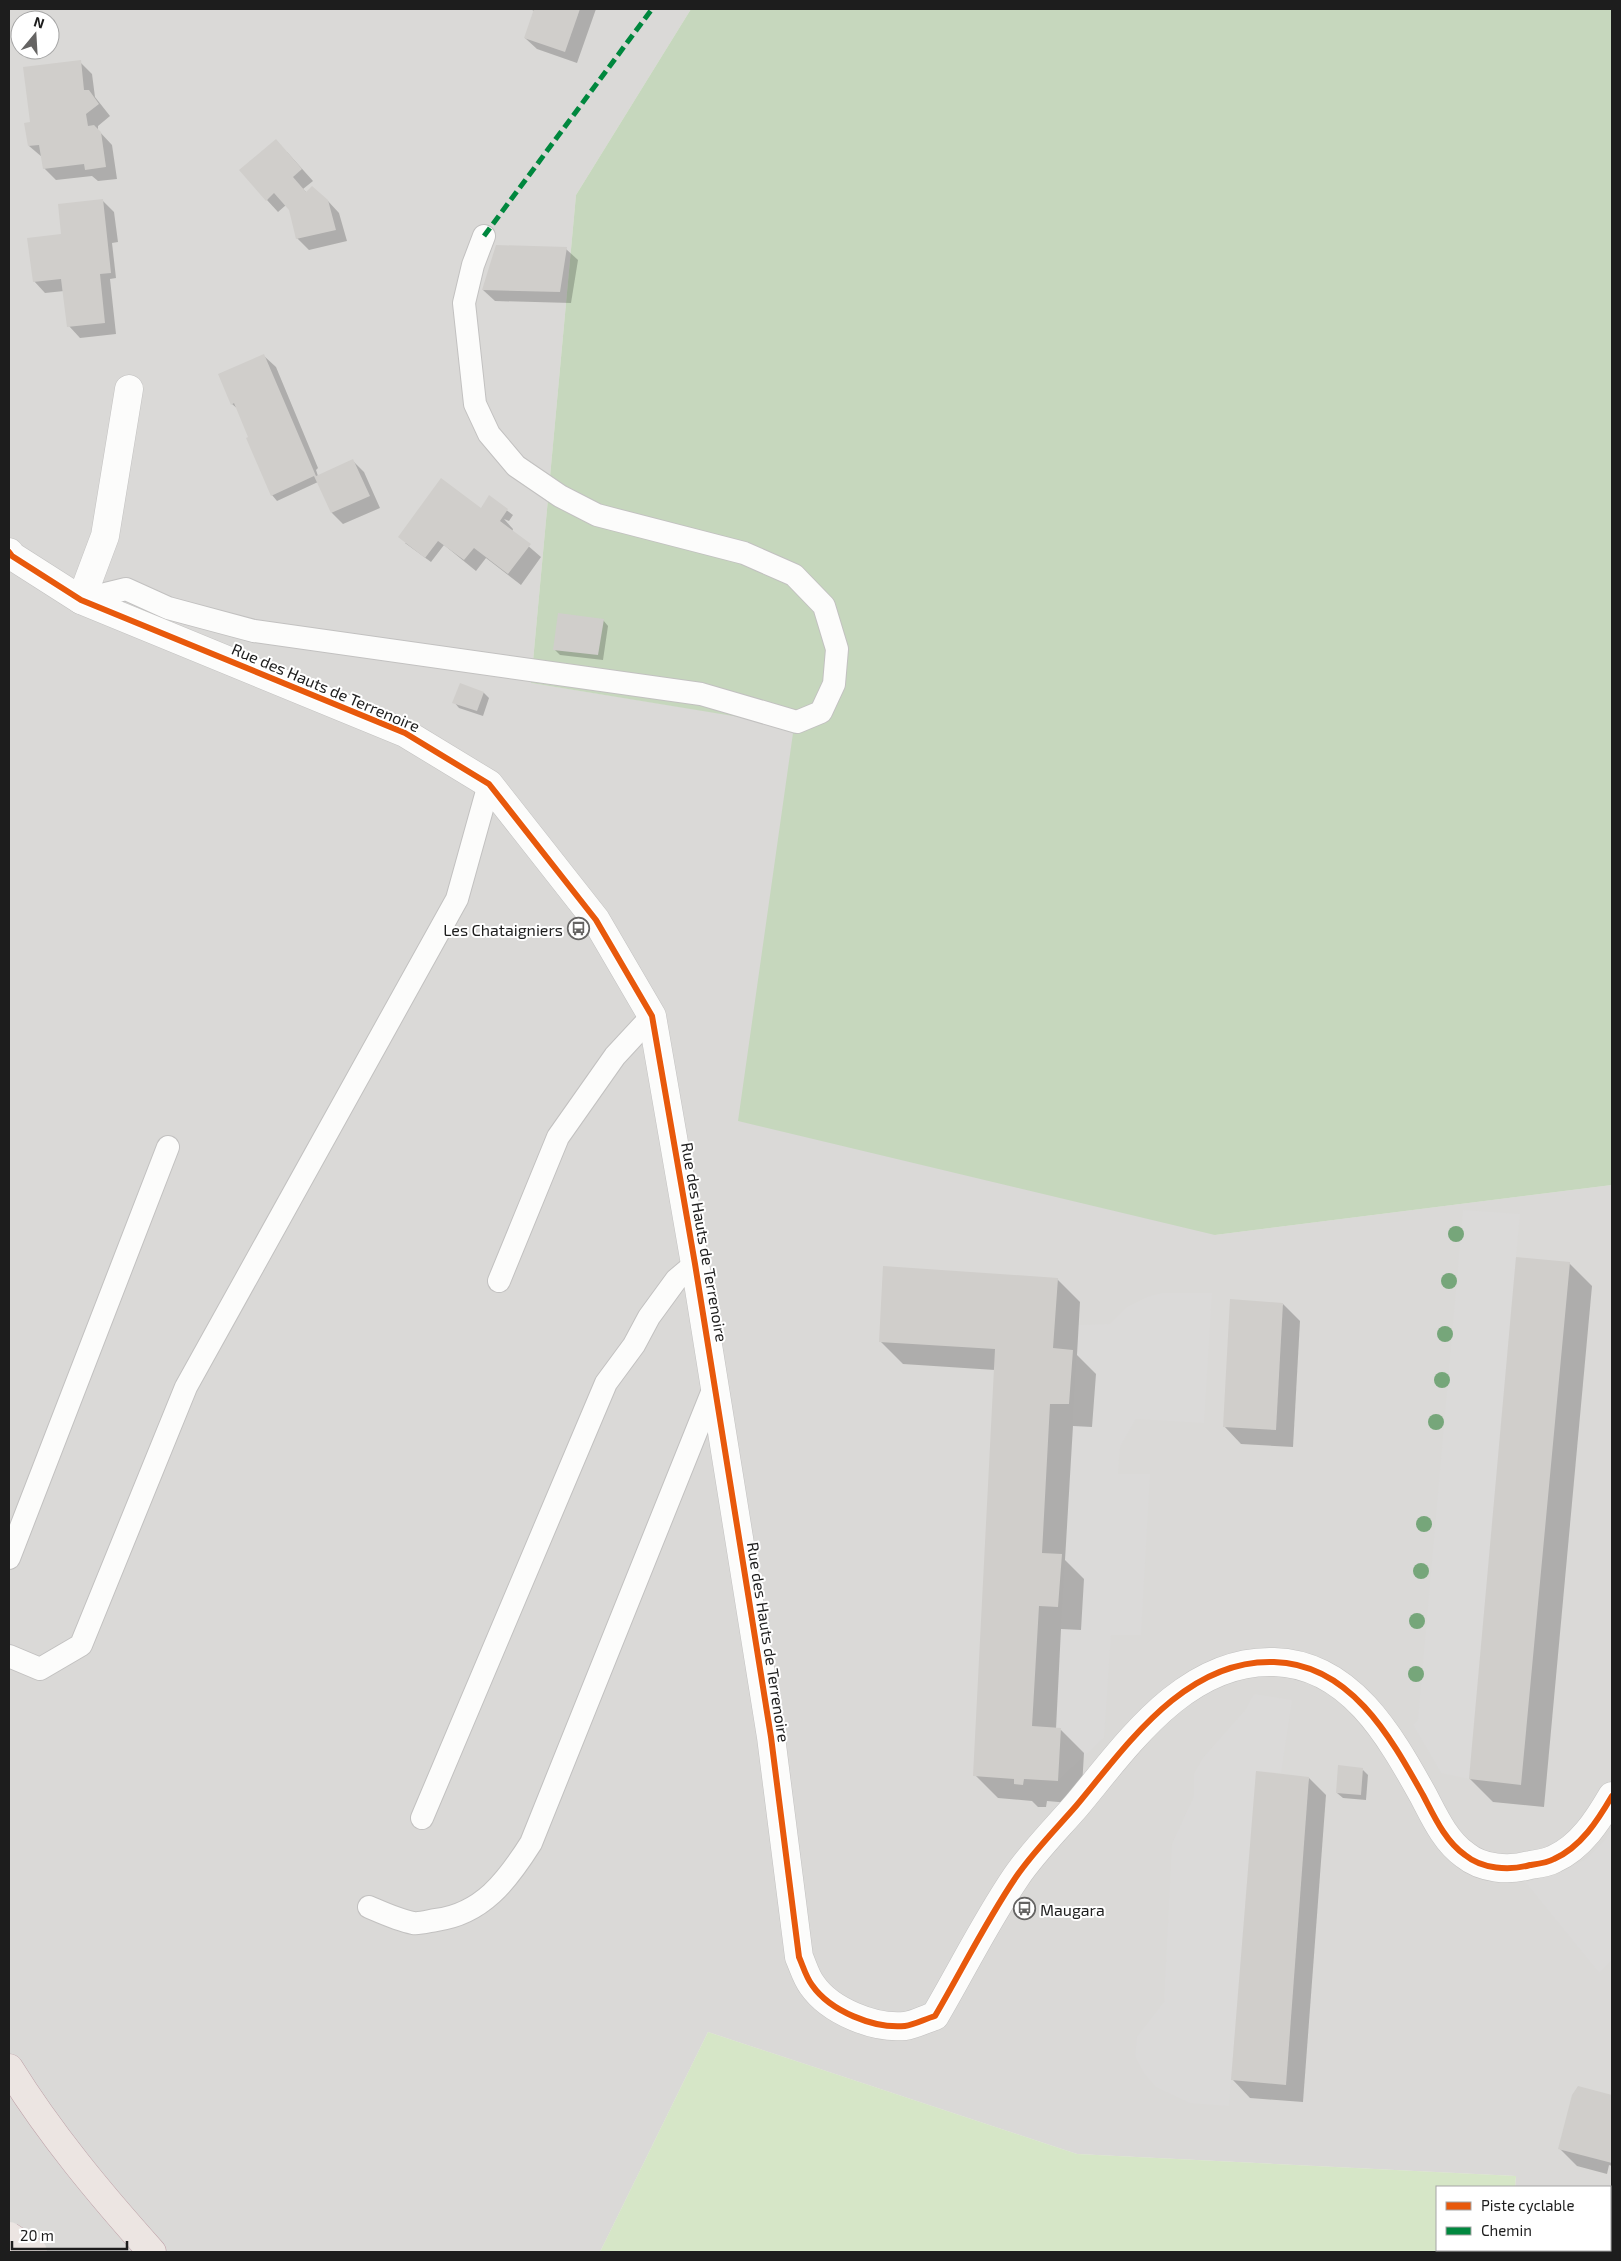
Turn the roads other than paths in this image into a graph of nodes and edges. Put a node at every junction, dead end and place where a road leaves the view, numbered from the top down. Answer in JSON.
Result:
{"nodes":[{"id":1,"x":484,"y":236,"type":"dead end"},
{"id":2,"x":129,"y":389,"type":"dead end"},
{"id":3,"x":9,"y":552,"type":"edge"},
{"id":4,"x":81,"y":600,"type":"junction"},
{"id":5,"x":489,"y":784,"type":"junction"},
{"id":6,"x":652,"y":1016,"type":"junction"},
{"id":7,"x":168,"y":1147,"type":"dead end"},
{"id":8,"x":696,"y":1264,"type":"junction"},
{"id":9,"x":500,"y":1281,"type":"dead end"},
{"id":10,"x":715,"y":1385,"type":"junction"},
{"id":11,"x":9,"y":1558,"type":"edge"},
{"id":12,"x":9,"y":1656,"type":"edge"},
{"id":13,"x":1612,"y":1796,"type":"edge"},
{"id":14,"x":422,"y":1818,"type":"dead end"},
{"id":15,"x":369,"y":1907,"type":"dead end"},
{"id":16,"x":9,"y":2068,"type":"edge"},
{"id":17,"x":9,"y":2220,"type":"edge"},
{"id":18,"x":9,"y":2236,"type":"edge"},
{"id":19,"x":32,"y":2252,"type":"edge"},
{"id":20,"x":152,"y":2252,"type":"edge"}],
"edges":[{"from":1,"to":4,"type":"lane"},
{"from":2,"to":4,"type":"street"},
{"from":3,"to":4,"type":"street","name":"Rue des Hauts de Terrenoire"},
{"from":4,"to":5,"type":"street","name":"Rue des Hauts de Terrenoire"},
{"from":5,"to":6,"type":"street","name":"Rue des Hauts de Terrenoire"},
{"from":5,"to":12,"type":"lane"},
{"from":6,"to":8,"type":"street","name":"Rue des Hauts de Terrenoire"},
{"from":6,"to":9,"type":"lane"},
{"from":7,"to":11,"type":"lane"},
{"from":8,"to":10,"type":"street","name":"Rue des Hauts de Terrenoire"},
{"from":8,"to":14,"type":"lane"},
{"from":10,"to":13,"type":"street","name":"Rue des Hauts de Terrenoire"},
{"from":10,"to":15,"type":"lane"},
{"from":16,"to":20,"type":"highway"},
{"from":17,"to":19,"type":"highway"},
{"from":18,"to":19,"type":"highway","bridge":true}]}
